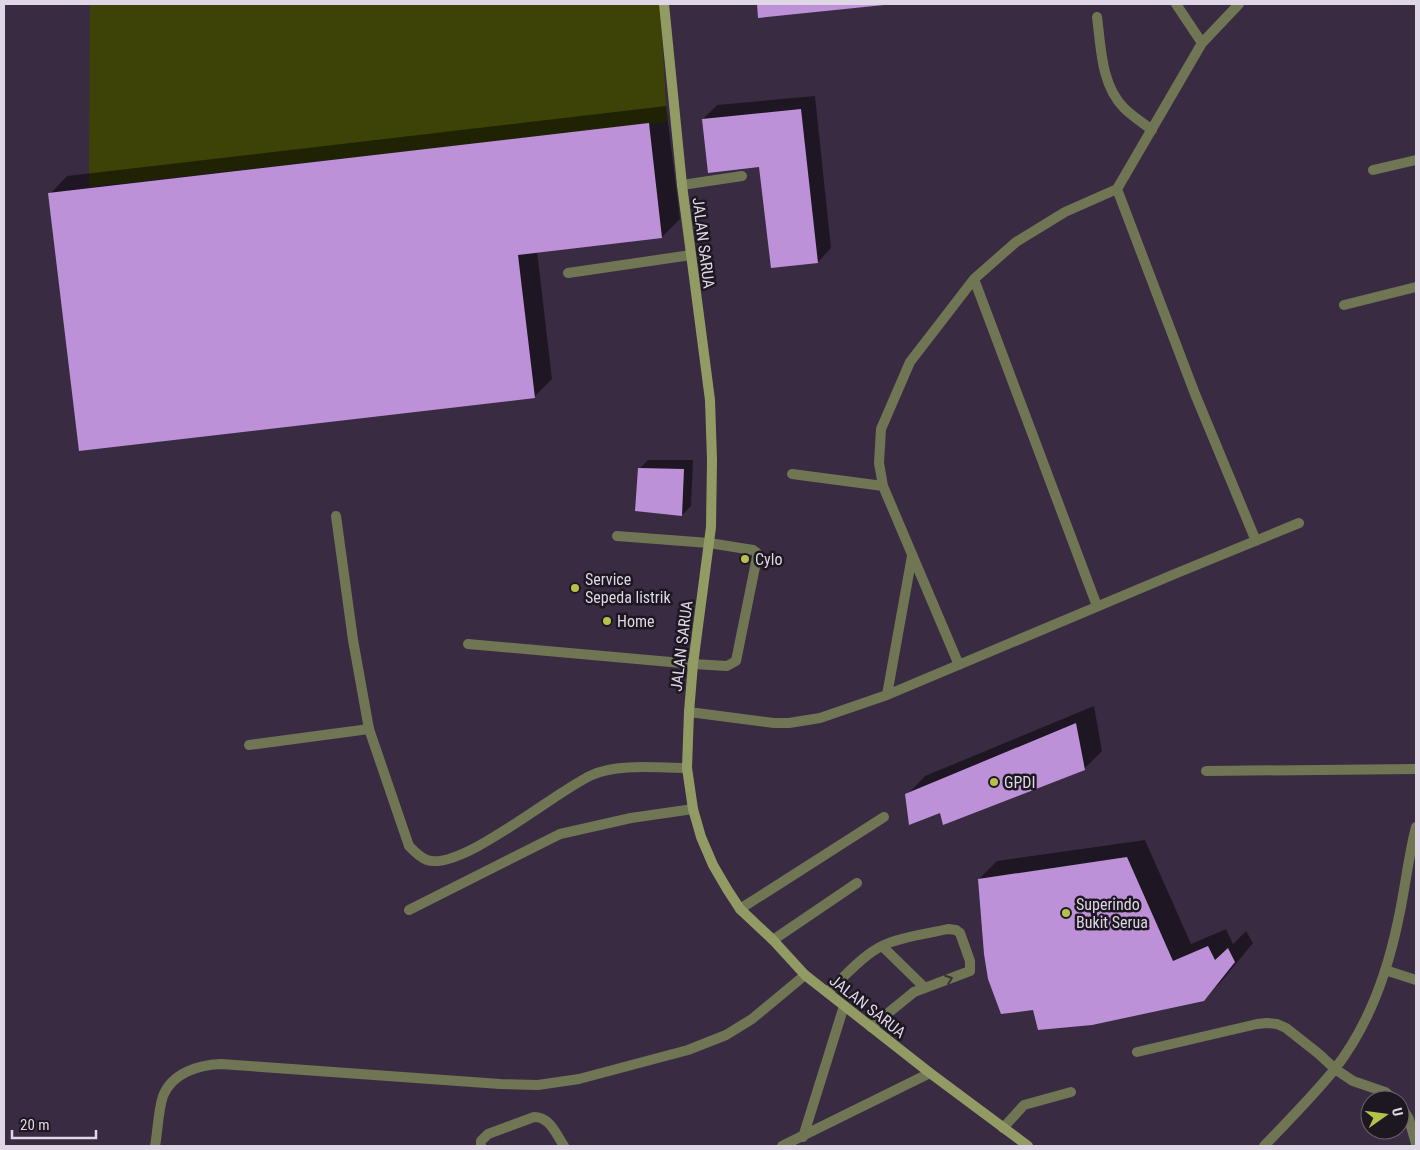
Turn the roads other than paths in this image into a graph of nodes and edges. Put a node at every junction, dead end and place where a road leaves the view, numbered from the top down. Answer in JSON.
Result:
{"nodes":[{"id":1,"x":664,"y":4,"type":"edge"},
{"id":2,"x":1176,"y":4,"type":"edge"},
{"id":3,"x":1239,"y":4,"type":"edge"},
{"id":4,"x":1097,"y":17,"type":"dead end"},
{"id":5,"x":1202,"y":43,"type":"junction"},
{"id":6,"x":1152,"y":130,"type":"junction"},
{"id":7,"x":1416,"y":160,"type":"edge"},
{"id":8,"x":1373,"y":170,"type":"dead end"},
{"id":9,"x":742,"y":176,"type":"dead end"},
{"id":10,"x":682,"y":185,"type":"junction"},
{"id":11,"x":1117,"y":189,"type":"junction"},
{"id":12,"x":691,"y":255,"type":"junction"},
{"id":13,"x":568,"y":273,"type":"dead end"},
{"id":14,"x":974,"y":278,"type":"junction"},
{"id":15,"x":1416,"y":287,"type":"edge"},
{"id":16,"x":1344,"y":305,"type":"dead end"},
{"id":17,"x":792,"y":474,"type":"dead end"},
{"id":18,"x":883,"y":486,"type":"junction"},
{"id":19,"x":336,"y":516,"type":"dead end"},
{"id":20,"x":1299,"y":523,"type":"dead end"},
{"id":21,"x":617,"y":536,"type":"dead end"},
{"id":22,"x":1256,"y":541,"type":"junction"},
{"id":23,"x":709,"y":543,"type":"junction"},
{"id":24,"x":912,"y":555,"type":"junction"},
{"id":25,"x":1096,"y":606,"type":"junction"},
{"id":26,"x":468,"y":644,"type":"dead end"},
{"id":27,"x":693,"y":664,"type":"junction"},
{"id":28,"x":959,"y":664,"type":"junction"},
{"id":29,"x":887,"y":695,"type":"junction"},
{"id":30,"x":689,"y":712,"type":"junction"},
{"id":31,"x":369,"y":729,"type":"junction"},
{"id":32,"x":249,"y":745,"type":"dead end"},
{"id":33,"x":687,"y":768,"type":"junction"},
{"id":34,"x":1416,"y":769,"type":"edge"},
{"id":35,"x":1206,"y":771,"type":"dead end"},
{"id":36,"x":693,"y":809,"type":"junction"},
{"id":37,"x":884,"y":816,"type":"dead end"},
{"id":38,"x":1416,"y":827,"type":"edge"},
{"id":39,"x":857,"y":883,"type":"dead end"},
{"id":40,"x":740,"y":909,"type":"junction"},
{"id":41,"x":409,"y":910,"type":"dead end"},
{"id":42,"x":773,"y":940,"type":"junction"},
{"id":43,"x":882,"y":946,"type":"junction"},
{"id":44,"x":1385,"y":970,"type":"junction"},
{"id":45,"x":805,"y":975,"type":"junction"},
{"id":46,"x":1416,"y":980,"type":"edge"},
{"id":47,"x":925,"y":988,"type":"junction"},
{"id":48,"x":827,"y":992,"type":"junction"},
{"id":49,"x":844,"y":1006,"type":"junction"},
{"id":50,"x":872,"y":1027,"type":"junction"},
{"id":51,"x":1137,"y":1052,"type":"dead end"},
{"id":52,"x":1335,"y":1069,"type":"junction"},
{"id":53,"x":930,"y":1074,"type":"junction"},
{"id":54,"x":1379,"y":1090,"type":"edge"},
{"id":55,"x":1071,"y":1092,"type":"dead end"},
{"id":56,"x":1410,"y":1123,"type":"edge"},
{"id":57,"x":1003,"y":1128,"type":"junction"},
{"id":58,"x":804,"y":1137,"type":"junction"},
{"id":59,"x":1416,"y":1144,"type":"edge"},
{"id":60,"x":155,"y":1146,"type":"edge"},
{"id":61,"x":481,"y":1146,"type":"edge"},
{"id":62,"x":564,"y":1146,"type":"edge"},
{"id":63,"x":782,"y":1146,"type":"edge"},
{"id":64,"x":1028,"y":1146,"type":"edge"},
{"id":65,"x":1264,"y":1146,"type":"edge"}],
"edges":[{"from":1,"to":10,"type":"main road","name":"JALAN SARUA"},
{"from":2,"to":5,"type":"street"},
{"from":3,"to":5,"type":"street"},
{"from":4,"to":6,"type":"street"},
{"from":5,"to":6,"type":"street"},
{"from":6,"to":11,"type":"street"},
{"from":7,"to":8,"type":"street"},
{"from":9,"to":10,"type":"street"},
{"from":10,"to":12,"type":"main road","name":"JALAN SARUA"},
{"from":11,"to":14,"type":"street"},
{"from":11,"to":22,"type":"street"},
{"from":12,"to":13,"type":"street"},
{"from":12,"to":23,"type":"main road","name":"JALAN SARUA"},
{"from":14,"to":18,"type":"street"},
{"from":14,"to":25,"type":"street"},
{"from":15,"to":16,"type":"street"},
{"from":17,"to":18,"type":"street"},
{"from":18,"to":24,"type":"street"},
{"from":19,"to":31,"type":"street"},
{"from":20,"to":22,"type":"street"},
{"from":21,"to":23,"type":"street"},
{"from":22,"to":25,"type":"street"},
{"from":23,"to":27,"type":"main road","name":"JALAN SARUA"},
{"from":23,"to":27,"type":"street"},
{"from":24,"to":28,"type":"street"},
{"from":24,"to":29,"type":"street"},
{"from":25,"to":28,"type":"street"},
{"from":26,"to":27,"type":"street"},
{"from":27,"to":30,"type":"main road","name":"JALAN SARUA"},
{"from":28,"to":29,"type":"street"},
{"from":29,"to":30,"type":"street"},
{"from":30,"to":33,"type":"main road","name":"JALAN SARUA"},
{"from":31,"to":32,"type":"street"},
{"from":31,"to":33,"type":"street"},
{"from":33,"to":36,"type":"main road","name":"JALAN SARUA"},
{"from":34,"to":35,"type":"street"},
{"from":36,"to":40,"type":"main road","name":"JALAN SARUA"},
{"from":36,"to":41,"type":"street"},
{"from":37,"to":40,"type":"street"},
{"from":38,"to":44,"type":"street"},
{"from":39,"to":42,"type":"street"},
{"from":40,"to":42,"type":"main road","name":"JALAN SARUA"},
{"from":42,"to":45,"type":"main road","name":"JALAN SARUA"},
{"from":43,"to":47,"type":"street"},
{"from":47,"to":43,"type":"street","one_way":true},
{"from":43,"to":48,"type":"street"},
{"from":44,"to":46,"type":"street"},
{"from":44,"to":52,"type":"street"},
{"from":45,"to":48,"type":"main road","name":"JALAN SARUA"},
{"from":45,"to":60,"type":"street"},
{"from":47,"to":50,"type":"street"},
{"from":48,"to":49,"type":"main road","name":"JALAN SARUA"},
{"from":49,"to":50,"type":"main road","name":"JALAN SARUA"},
{"from":49,"to":58,"type":"street"},
{"from":50,"to":53,"type":"main road","name":"JALAN SARUA"},
{"from":51,"to":52,"type":"street"},
{"from":52,"to":54,"type":"street"},
{"from":52,"to":65,"type":"street"},
{"from":53,"to":57,"type":"main road","name":"JALAN SARUA"},
{"from":53,"to":58,"type":"street"},
{"from":55,"to":57,"type":"street"},
{"from":56,"to":59,"type":"street"},
{"from":57,"to":64,"type":"main road","name":"JALAN SARUA"},
{"from":58,"to":63,"type":"street"},
{"from":61,"to":62,"type":"street"}]}
